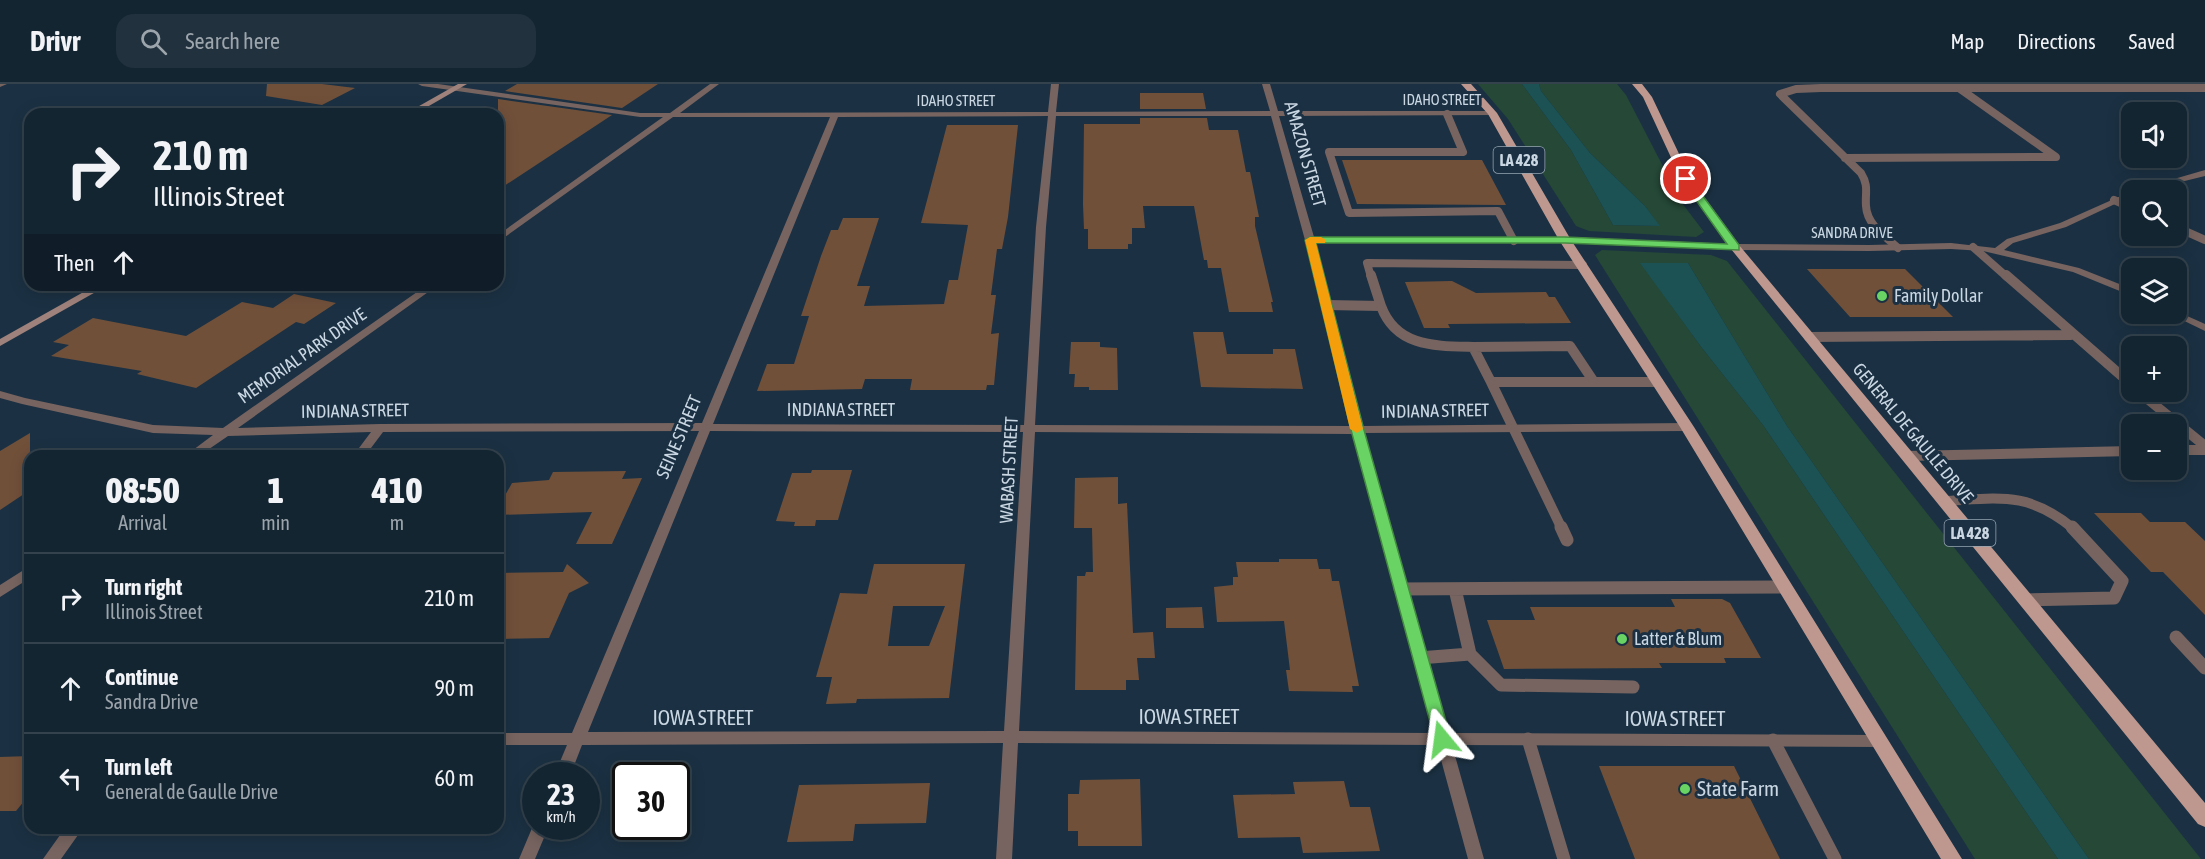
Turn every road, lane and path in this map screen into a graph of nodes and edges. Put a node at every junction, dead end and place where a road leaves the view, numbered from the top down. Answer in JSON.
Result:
{"nodes":[{"id":1,"x":422,"y":84,"type":"edge"},
{"id":2,"x":463,"y":84,"type":"edge"},
{"id":3,"x":715,"y":84,"type":"edge"},
{"id":4,"x":1055,"y":84,"type":"edge"},
{"id":5,"x":1266,"y":84,"type":"edge"},
{"id":6,"x":1466,"y":84,"type":"edge"},
{"id":7,"x":1636,"y":84,"type":"edge"},
{"id":8,"x":1815,"y":86,"type":"edge"},
{"id":9,"x":1956,"y":86,"type":"junction"},
{"id":10,"x":2205,"y":88,"type":"edge"},
{"id":11,"x":455,"y":89,"type":"junction"},
{"id":12,"x":420,"y":108,"type":"edge"},
{"id":13,"x":1275,"y":113,"type":"junction"},
{"id":14,"x":1492,"y":113,"type":"junction"},
{"id":15,"x":1054,"y":114,"type":"junction"},
{"id":16,"x":1448,"y":114,"type":"junction"},
{"id":17,"x":673,"y":115,"type":"junction"},
{"id":18,"x":835,"y":115,"type":"junction"},
{"id":19,"x":1845,"y":158,"type":"junction"},
{"id":20,"x":2205,"y":173,"type":"edge"},
{"id":21,"x":2178,"y":180,"type":"edge"},
{"id":22,"x":2121,"y":198,"type":"edge"},
{"id":23,"x":2114,"y":201,"type":"junction"},
{"id":24,"x":2121,"y":204,"type":"edge"},
{"id":25,"x":2187,"y":232,"type":"edge"},
{"id":26,"x":504,"y":235,"type":"edge"},
{"id":27,"x":1310,"y":240,"type":"junction"},
{"id":28,"x":1565,"y":240,"type":"junction"},
{"id":29,"x":2205,"y":240,"type":"edge"},
{"id":30,"x":1514,"y":241,"type":"junction"},
{"id":31,"x":1973,"y":247,"type":"junction"},
{"id":32,"x":1735,"y":248,"type":"junction"},
{"id":33,"x":1898,"y":248,"type":"junction"},
{"id":34,"x":1998,"y":250,"type":"junction"},
{"id":35,"x":1583,"y":265,"type":"junction"},
{"id":36,"x":2121,"y":288,"type":"edge"},
{"id":37,"x":92,"y":291,"type":"edge"},
{"id":38,"x":425,"y":291,"type":"edge"},
{"id":39,"x":1326,"y":305,"type":"junction"},
{"id":40,"x":1381,"y":306,"type":"junction"},
{"id":41,"x":2187,"y":320,"type":"edge"},
{"id":42,"x":2205,"y":328,"type":"edge"},
{"id":43,"x":2071,"y":335,"type":"junction"},
{"id":44,"x":1809,"y":337,"type":"junction"},
{"id":45,"x":0,"y":342,"type":"edge"},
{"id":46,"x":1473,"y":347,"type":"junction"},
{"id":47,"x":2121,"y":376,"type":"edge"},
{"id":48,"x":1491,"y":382,"type":"junction"},
{"id":49,"x":1594,"y":382,"type":"junction"},
{"id":50,"x":1658,"y":382,"type":"junction"},
{"id":51,"x":0,"y":394,"type":"edge"},
{"id":52,"x":2151,"y":402,"type":"edge"},
{"id":53,"x":704,"y":427,"type":"junction"},
{"id":54,"x":1687,"y":427,"type":"junction"},
{"id":55,"x":380,"y":428,"type":"junction"},
{"id":56,"x":1512,"y":428,"type":"junction"},
{"id":57,"x":1030,"y":429,"type":"junction"},
{"id":58,"x":1357,"y":430,"type":"junction"},
{"id":59,"x":226,"y":432,"type":"junction"},
{"id":60,"x":2205,"y":448,"type":"edge"},
{"id":61,"x":2187,"y":449,"type":"edge"},
{"id":62,"x":200,"y":450,"type":"edge"},
{"id":63,"x":364,"y":450,"type":"edge"},
{"id":64,"x":2121,"y":451,"type":"edge"},
{"id":65,"x":1907,"y":456,"type":"junction"},
{"id":66,"x":1944,"y":501,"type":"junction"},
{"id":67,"x":1567,"y":540,"type":"dead end"},
{"id":68,"x":24,"y":575,"type":"edge"},
{"id":69,"x":1784,"y":587,"type":"junction"},
{"id":70,"x":1400,"y":589,"type":"junction"},
{"id":71,"x":1455,"y":589,"type":"junction"},
{"id":72,"x":0,"y":592,"type":"edge"},
{"id":73,"x":2025,"y":600,"type":"junction"},
{"id":74,"x":2176,"y":637,"type":"dead end"},
{"id":75,"x":1470,"y":654,"type":"junction"},
{"id":76,"x":1419,"y":658,"type":"junction"},
{"id":77,"x":2205,"y":668,"type":"edge"},
{"id":78,"x":1633,"y":687,"type":"dead end"},
{"id":79,"x":1013,"y":737,"type":"junction"},
{"id":80,"x":504,"y":739,"type":"edge"},
{"id":81,"x":577,"y":739,"type":"junction"},
{"id":82,"x":1442,"y":739,"type":"junction"},
{"id":83,"x":1528,"y":740,"type":"junction"},
{"id":84,"x":1773,"y":740,"type":"junction"},
{"id":85,"x":1880,"y":741,"type":"junction"},
{"id":86,"x":568,"y":762,"type":"edge"},
{"id":87,"x":2203,"y":815,"type":"edge"},
{"id":88,"x":70,"y":834,"type":"edge"},
{"id":89,"x":535,"y":840,"type":"edge"},
{"id":90,"x":51,"y":859,"type":"edge"},
{"id":91,"x":527,"y":859,"type":"edge"},
{"id":92,"x":1004,"y":859,"type":"edge"},
{"id":93,"x":1476,"y":859,"type":"edge"},
{"id":94,"x":1564,"y":859,"type":"edge"},
{"id":95,"x":1835,"y":859,"type":"edge"},
{"id":96,"x":1952,"y":859,"type":"edge"}],
"edges":[{"from":1,"to":11,"type":"street","name":"IDAHO STREET"},
{"from":2,"to":11,"type":"street"},
{"from":3,"to":17,"type":"street"},
{"from":4,"to":15,"type":"street","name":"WABASH STREET"},
{"from":5,"to":13,"type":"street","name":"AMAZON STREET"},
{"from":6,"to":14,"type":"main road","number":"LA 428"},
{"from":7,"to":32,"type":"main road","name":"GENERAL DE GAULLE DRIVE","number":"LA 428"},
{"from":8,"to":9,"type":"lane"},
{"from":8,"to":19,"type":"lane"},
{"from":9,"to":10,"type":"lane"},
{"from":9,"to":19,"type":"lane"},
{"from":11,"to":12,"type":"street"},
{"from":11,"to":17,"type":"street","name":"IDAHO STREET"},
{"from":13,"to":15,"type":"street","name":"IDAHO STREET"},
{"from":13,"to":16,"type":"street","name":"IDAHO STREET"},
{"from":13,"to":27,"type":"street","name":"AMAZON STREET"},
{"from":14,"to":16,"type":"street","name":"IDAHO STREET"},
{"from":14,"to":28,"type":"main road","number":"LA 428"},
{"from":15,"to":18,"type":"street","name":"IDAHO STREET"},
{"from":15,"to":57,"type":"street","name":"WABASH STREET"},
{"from":16,"to":30,"type":"lane"},
{"from":17,"to":18,"type":"street","name":"IDAHO STREET"},
{"from":17,"to":26,"type":"street"},
{"from":18,"to":53,"type":"street","name":"SEINE STREET"},
{"from":19,"to":33,"type":"lane"},
{"from":20,"to":21,"type":"street"},
{"from":22,"to":23,"type":"street"},
{"from":23,"to":24,"type":"lane"},
{"from":23,"to":34,"type":"street"},
{"from":25,"to":29,"type":"lane"},
{"from":27,"to":30,"type":"street","name":"SANDRA DRIVE"},
{"from":27,"to":39,"type":"street","name":"AMAZON STREET"},
{"from":28,"to":30,"type":"street","name":"SANDRA DRIVE"},
{"from":28,"to":32,"type":"street","name":"SANDRA DRIVE"},
{"from":28,"to":35,"type":"main road","number":"LA 428"},
{"from":31,"to":33,"type":"street","name":"SANDRA DRIVE"},
{"from":31,"to":34,"type":"street","name":"SANDRA DRIVE"},
{"from":31,"to":43,"type":"lane"},
{"from":32,"to":33,"type":"street","name":"SANDRA DRIVE"},
{"from":32,"to":44,"type":"main road","name":"GENERAL DE GAULLE DRIVE","number":"LA 428"},
{"from":34,"to":36,"type":"street","name":"SANDRA DRIVE"},
{"from":35,"to":40,"type":"lane"},
{"from":35,"to":50,"type":"main road","number":"LA 428"},
{"from":37,"to":45,"type":"street"},
{"from":38,"to":59,"type":"street","name":"MEMORIAL PARK DRIVE"},
{"from":39,"to":40,"type":"lane"},
{"from":39,"to":58,"type":"street","name":"AMAZON STREET"},
{"from":40,"to":46,"type":"lane"},
{"from":41,"to":42,"type":"street"},
{"from":43,"to":44,"type":"lane"},
{"from":43,"to":47,"type":"lane"},
{"from":44,"to":65,"type":"main road","name":"GENERAL DE GAULLE DRIVE","number":"LA 428"},
{"from":46,"to":48,"type":"lane"},
{"from":46,"to":49,"type":"lane"},
{"from":48,"to":49,"type":"lane"},
{"from":48,"to":56,"type":"lane"},
{"from":49,"to":50,"type":"lane"},
{"from":50,"to":54,"type":"main road","number":"LA 428"},
{"from":51,"to":59,"type":"street","name":"INDIANA STREET"},
{"from":52,"to":60,"type":"lane"},
{"from":53,"to":55,"type":"street","name":"INDIANA STREET"},
{"from":53,"to":57,"type":"street","name":"INDIANA STREET"},
{"from":53,"to":81,"type":"street","name":"SEINE STREET"},
{"from":54,"to":56,"type":"street","name":"INDIANA STREET"},
{"from":54,"to":69,"type":"main road","number":"LA 428"},
{"from":55,"to":59,"type":"street","name":"INDIANA STREET"},
{"from":55,"to":63,"type":"street"},
{"from":56,"to":58,"type":"street","name":"INDIANA STREET"},
{"from":56,"to":67,"type":"lane"},
{"from":57,"to":58,"type":"street","name":"INDIANA STREET"},
{"from":57,"to":79,"type":"street","name":"WABASH STREET"},
{"from":58,"to":70,"type":"street","name":"AMAZON STREET"},
{"from":59,"to":62,"type":"street","name":"MEMORIAL PARK DRIVE"},
{"from":60,"to":61,"type":"lane"},
{"from":64,"to":65,"type":"lane"},
{"from":65,"to":66,"type":"main road","name":"GENERAL DE GAULLE DRIVE","number":"LA 428"},
{"from":66,"to":73,"type":"main road","name":"GENERAL DE GAULLE DRIVE","number":"LA 428"},
{"from":66,"to":73,"type":"lane"},
{"from":68,"to":72,"type":"street"},
{"from":69,"to":71,"type":"lane"},
{"from":69,"to":85,"type":"main road","number":"LA 428"},
{"from":70,"to":71,"type":"lane"},
{"from":70,"to":76,"type":"street","name":"AMAZON STREET"},
{"from":71,"to":75,"type":"lane"},
{"from":73,"to":87,"type":"main road","name":"GENERAL DE GAULLE DRIVE","number":"LA 428"},
{"from":74,"to":77,"type":"lane"},
{"from":75,"to":76,"type":"lane"},
{"from":75,"to":78,"type":"lane"},
{"from":76,"to":82,"type":"street","name":"AMAZON STREET"},
{"from":79,"to":81,"type":"street","name":"IOWA STREET"},
{"from":79,"to":82,"type":"street","name":"IOWA STREET"},
{"from":79,"to":92,"type":"street","name":"WABASH STREET"},
{"from":80,"to":81,"type":"street","name":"IOWA STREET"},
{"from":81,"to":86,"type":"street","name":"SEINE STREET"},
{"from":82,"to":83,"type":"street","name":"IOWA STREET"},
{"from":82,"to":93,"type":"street","name":"AMAZON STREET"},
{"from":83,"to":84,"type":"street","name":"IOWA STREET"},
{"from":83,"to":94,"type":"lane"},
{"from":84,"to":85,"type":"street","name":"IOWA STREET"},
{"from":84,"to":95,"type":"lane"},
{"from":85,"to":96,"type":"main road","number":"LA 428"},
{"from":88,"to":90,"type":"street"},
{"from":89,"to":91,"type":"street"}]}
